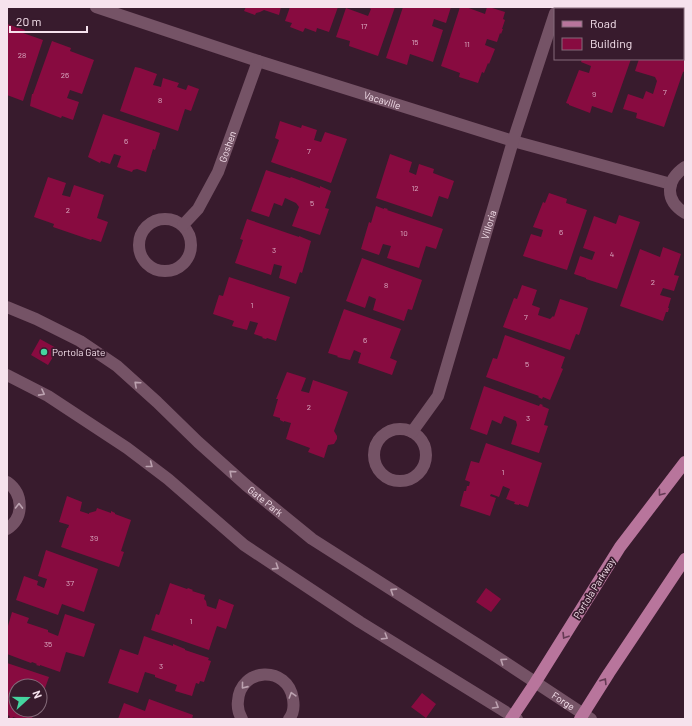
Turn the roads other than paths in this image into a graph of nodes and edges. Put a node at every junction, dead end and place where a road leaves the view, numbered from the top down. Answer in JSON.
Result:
{"nodes":[{"id":1,"x":96,"y":7,"type":"edge"},
{"id":2,"x":554,"y":16,"type":"edge"},
{"id":3,"x":258,"y":61,"type":"junction"},
{"id":4,"x":513,"y":141,"type":"junction"},
{"id":5,"x":685,"y":166,"type":"edge"},
{"id":6,"x":671,"y":184,"type":"junction"},
{"id":7,"x":685,"y":213,"type":"edge"},
{"id":8,"x":183,"y":225,"type":"junction"},
{"id":9,"x":8,"y":310,"type":"edge"},
{"id":10,"x":7,"y":375,"type":"edge"},
{"id":11,"x":412,"y":432,"type":"junction"},
{"id":12,"x":685,"y":462,"type":"edge"},
{"id":13,"x":7,"y":482,"type":"edge"},
{"id":14,"x":7,"y":529,"type":"edge"},
{"id":15,"x":685,"y":559,"type":"edge"},
{"id":16,"x":535,"y":683,"type":"junction"},
{"id":17,"x":585,"y":717,"type":"edge"},
{"id":18,"x":514,"y":718,"type":"edge"},
{"id":19,"x":242,"y":719,"type":"edge"},
{"id":20,"x":289,"y":719,"type":"edge"}],
"edges":[{"from":1,"to":3,"type":"street","name":"Vacaville"},
{"from":2,"to":4,"type":"street","name":"Villoria"},
{"from":3,"to":4,"type":"street","name":"Vacaville"},
{"from":3,"to":8,"type":"street","name":"Goshen"},
{"from":4,"to":6,"type":"street","name":"Vacaville"},
{"from":4,"to":11,"type":"street","name":"Villoria"},
{"from":5,"to":6,"type":"street"},
{"from":6,"to":7,"type":"street"},
{"from":8,"to":8,"type":"street"},
{"from":16,"to":9,"type":"street","name":"Gate Park","one_way":true},
{"from":10,"to":18,"type":"street","one_way":true},
{"from":11,"to":11,"type":"street"},
{"from":12,"to":16,"type":"main road","name":"Portola Parkway","one_way":true},
{"from":14,"to":13,"type":"street","one_way":true},
{"from":17,"to":15,"type":"main road","one_way":true},
{"from":16,"to":17,"type":"street","name":"Forge"},
{"from":16,"to":18,"type":"main road","name":"Portola Parkway"},
{"from":20,"to":19,"type":"street","one_way":true}]}
